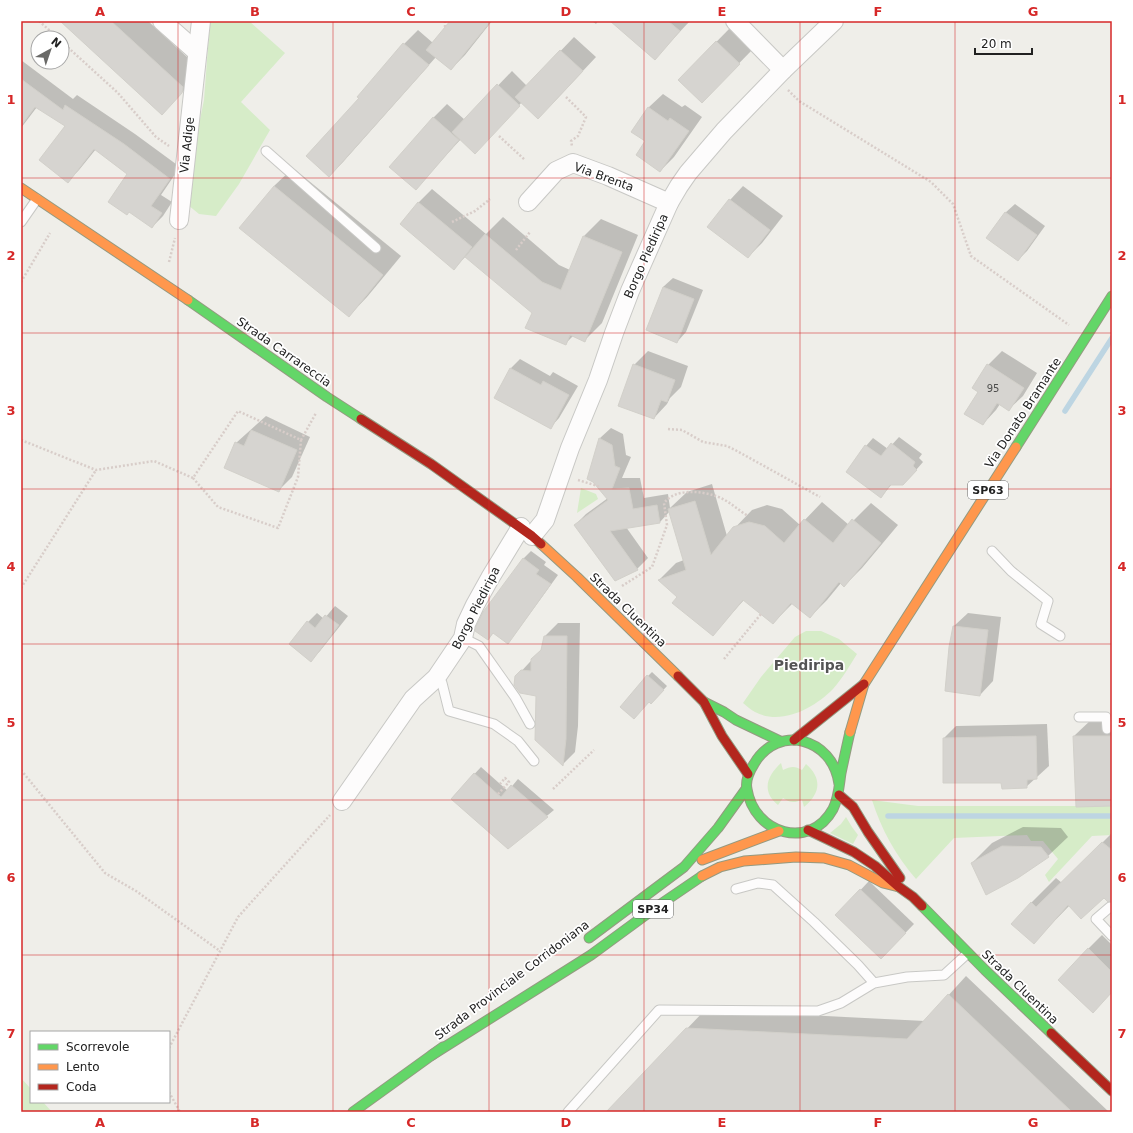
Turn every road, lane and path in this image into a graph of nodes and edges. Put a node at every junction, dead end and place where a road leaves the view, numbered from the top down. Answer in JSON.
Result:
{"nodes":[{"id":1,"x":39,"y":21,"type":"edge"},
{"id":2,"x":162,"y":21,"type":"edge"},
{"id":3,"x":201,"y":21,"type":"edge"},
{"id":4,"x":445,"y":21,"type":"edge"},
{"id":5,"x":735,"y":21,"type":"edge"},
{"id":6,"x":834,"y":21,"type":"edge"},
{"id":7,"x":445,"y":27,"type":"dead end"},
{"id":8,"x":49,"y":30,"type":"edge"},
{"id":9,"x":70,"y":49,"type":"edge"},
{"id":10,"x":197,"y":52,"type":"junction"},
{"id":11,"x":779,"y":74,"type":"junction"},
{"id":12,"x":566,"y":98,"type":"dead end"},
{"id":13,"x":499,"y":136,"type":"dead end"},
{"id":14,"x":266,"y":151,"type":"dead end"},
{"id":15,"x":186,"y":156,"type":"junction"},
{"id":16,"x":525,"y":160,"type":"dead end"},
{"id":17,"x":573,"y":163,"type":"junction"},
{"id":18,"x":21,"y":188,"type":"edge"},
{"id":19,"x":37,"y":199,"type":"junction"},
{"id":20,"x":490,"y":199,"type":"dead end"},
{"id":21,"x":528,"y":202,"type":"dead end"},
{"id":22,"x":669,"y":203,"type":"junction"},
{"id":23,"x":61,"y":215,"type":"junction"},
{"id":24,"x":179,"y":220,"type":"joint"},
{"id":25,"x":21,"y":222,"type":"edge"},
{"id":26,"x":452,"y":222,"type":"dead end"},
{"id":27,"x":530,"y":232,"type":"dead end"},
{"id":28,"x":376,"y":248,"type":"dead end"},
{"id":29,"x":516,"y":250,"type":"dead end"},
{"id":30,"x":168,"y":269,"type":"dead end"},
{"id":31,"x":21,"y":282,"type":"edge"},
{"id":32,"x":1112,"y":296,"type":"edge"},
{"id":33,"x":1086,"y":337,"type":"junction"},
{"id":34,"x":327,"y":397,"type":"junction"},
{"id":35,"x":668,"y":429,"type":"dead end"},
{"id":36,"x":21,"y":440,"type":"edge"},
{"id":37,"x":301,"y":440,"type":"junction"},
{"id":38,"x":96,"y":470,"type":"junction"},
{"id":39,"x":193,"y":478,"type":"junction"},
{"id":40,"x":585,"y":482,"type":"dead end"},
{"id":41,"x":601,"y":487,"type":"dead end"},
{"id":42,"x":820,"y":497,"type":"dead end"},
{"id":43,"x":748,"y":516,"type":"dead end"},
{"id":44,"x":527,"y":532,"type":"junction"},
{"id":45,"x":992,"y":551,"type":"dead end"},
{"id":46,"x":622,"y":586,"type":"dead end"},
{"id":47,"x":21,"y":588,"type":"edge"},
{"id":48,"x":761,"y":614,"type":"dead end"},
{"id":49,"x":1060,"y":636,"type":"dead end"},
{"id":50,"x":463,"y":638,"type":"junction"},
{"id":51,"x":724,"y":659,"type":"dead end"},
{"id":52,"x":436,"y":678,"type":"junction"},
{"id":53,"x":864,"y":684,"type":"junction"},
{"id":54,"x":704,"y":702,"type":"junction"},
{"id":55,"x":1079,"y":717,"type":"dead end"},
{"id":56,"x":530,"y":724,"type":"dead end"},
{"id":57,"x":1107,"y":729,"type":"dead end"},
{"id":58,"x":794,"y":740,"type":"junction"},
{"id":59,"x":780,"y":741,"type":"junction"},
{"id":60,"x":594,"y":750,"type":"dead end"},
{"id":61,"x":534,"y":761,"type":"dead end"},
{"id":62,"x":21,"y":770,"type":"edge"},
{"id":63,"x":748,"y":774,"type":"junction"},
{"id":64,"x":500,"y":784,"type":"dead end"},
{"id":65,"x":839,"y":784,"type":"junction"},
{"id":66,"x":553,"y":789,"type":"dead end"},
{"id":67,"x":746,"y":789,"type":"junction"},
{"id":68,"x":498,"y":794,"type":"dead end"},
{"id":69,"x":839,"y":794,"type":"junction"},
{"id":70,"x":342,"y":801,"type":"joint"},
{"id":71,"x":808,"y":830,"type":"junction"},
{"id":72,"x":779,"y":831,"type":"junction"},
{"id":73,"x":684,"y":867,"type":"junction"},
{"id":74,"x":899,"y":887,"type":"junction"},
{"id":75,"x":736,"y":889,"type":"dead end"},
{"id":76,"x":913,"y":897,"type":"junction"},
{"id":77,"x":1110,"y":907,"type":"dead end"},
{"id":78,"x":1112,"y":936,"type":"edge"},
{"id":79,"x":583,"y":942,"type":"dead end"},
{"id":80,"x":220,"y":951,"type":"junction"},
{"id":81,"x":968,"y":953,"type":"junction"},
{"id":82,"x":874,"y":983,"type":"junction"},
{"id":83,"x":526,"y":985,"type":"dead end"},
{"id":84,"x":170,"y":1046,"type":"edge"},
{"id":85,"x":432,"y":1055,"type":"junction"},
{"id":86,"x":1112,"y":1091,"type":"edge"},
{"id":87,"x":170,"y":1094,"type":"edge"},
{"id":88,"x":180,"y":1112,"type":"edge"},
{"id":89,"x":353,"y":1112,"type":"edge"},
{"id":90,"x":568,"y":1112,"type":"edge"}],
"edges":[{"from":1,"to":8,"type":"path"},
{"from":2,"to":10,"type":"street"},
{"from":3,"to":10,"type":"street","name":"Via Adige"},
{"from":4,"to":7,"type":"path"},
{"from":5,"to":11,"type":"street"},
{"from":6,"to":11,"type":"street","name":"Borgo Piediripa"},
{"from":9,"to":15,"type":"path"},
{"from":10,"to":15,"type":"street","name":"Via Adige"},
{"from":11,"to":22,"type":"street","name":"Borgo Piediripa"},
{"from":11,"to":33,"type":"path"},
{"from":12,"to":17,"type":"path"},
{"from":13,"to":16,"type":"path"},
{"from":14,"to":28,"type":"lane"},
{"from":15,"to":24,"type":"street","name":"Via Adige"},
{"from":17,"to":21,"type":"street","name":"Via Brenta"},
{"from":17,"to":22,"type":"street","name":"Via Brenta"},
{"from":18,"to":19,"type":"main road","name":"Strada Carrareccia"},
{"from":19,"to":23,"type":"main road","name":"Strada Carrareccia"},
{"from":19,"to":25,"type":"lane"},
{"from":20,"to":26,"type":"path"},
{"from":22,"to":44,"type":"street","name":"Borgo Piediripa"},
{"from":23,"to":31,"type":"path"},
{"from":23,"to":34,"type":"main road","name":"Strada Carrareccia"},
{"from":24,"to":30,"type":"path"},
{"from":27,"to":29,"type":"path"},
{"from":32,"to":33,"type":"main road","name":"Via Donato Bramante","number":"SP63"},
{"from":33,"to":53,"type":"main road","name":"Via Donato Bramante","number":"SP63"},
{"from":34,"to":37,"type":"path"},
{"from":34,"to":44,"type":"main road","name":"Strada Carrareccia"},
{"from":35,"to":42,"type":"path"},
{"from":36,"to":38,"type":"path"},
{"from":37,"to":39,"type":"path"},
{"from":37,"to":39,"type":"path"},
{"from":38,"to":39,"type":"path"},
{"from":38,"to":47,"type":"path"},
{"from":40,"to":41,"type":"path"},
{"from":43,"to":46,"type":"path"},
{"from":44,"to":50,"type":"street","name":"Borgo Piediripa"},
{"from":44,"to":54,"type":"main road","name":"Strada Cluentina"},
{"from":45,"to":49,"type":"lane"},
{"from":48,"to":51,"type":"path"},
{"from":50,"to":52,"type":"street","name":"Borgo Piediripa"},
{"from":50,"to":56,"type":"lane"},
{"from":52,"to":61,"type":"lane"},
{"from":52,"to":70,"type":"street","name":"Borgo Piediripa"},
{"from":53,"to":58,"type":"main road","name":"Via Donato Bramante","number":"SP63"},
{"from":53,"to":65,"type":"main road","name":"Via Donato Bramante","number":"SP63"},
{"from":54,"to":59,"type":"main road","name":"Strada Cluentina"},
{"from":54,"to":63,"type":"main road","name":"Strada Cluentina"},
{"from":55,"to":57,"type":"lane"},
{"from":58,"to":59,"type":"main road"},
{"from":58,"to":65,"type":"main road"},
{"from":59,"to":63,"type":"main road"},
{"from":60,"to":66,"type":"path"},
{"from":62,"to":80,"type":"path"},
{"from":63,"to":67,"type":"main road"},
{"from":64,"to":68,"type":"path"},
{"from":65,"to":69,"type":"main road"},
{"from":67,"to":72,"type":"main road"},
{"from":67,"to":73,"type":"main road","name":"Strada Provinciale Corridoniana","number":"SP34"},
{"from":69,"to":71,"type":"main road"},
{"from":69,"to":76,"type":"main road","name":"Strada Cluentina"},
{"from":70,"to":80,"type":"path"},
{"from":71,"to":72,"type":"main road"},
{"from":71,"to":74,"type":"main road","name":"Strada Cluentina"},
{"from":72,"to":73,"type":"main road","name":"Strada Provinciale Corridoniana","number":"SP34"},
{"from":73,"to":79,"type":"main road","name":"Strada Provinciale Corridoniana","number":"SP34"},
{"from":74,"to":76,"type":"main road","name":"Strada Cluentina"},
{"from":74,"to":85,"type":"main road","number":"SP34"},
{"from":75,"to":82,"type":"lane"},
{"from":76,"to":81,"type":"main road","name":"Strada Cluentina"},
{"from":77,"to":78,"type":"lane"},
{"from":80,"to":84,"type":"path"},
{"from":81,"to":82,"type":"lane"},
{"from":81,"to":86,"type":"main road","name":"Strada Cluentina"},
{"from":82,"to":90,"type":"lane"},
{"from":83,"to":85,"type":"main road","name":"Strada Provinciale Corridoniana","number":"SP34"},
{"from":85,"to":89,"type":"main road","name":"Strada Provinciale Corridoniana","number":"SP34"},
{"from":87,"to":88,"type":"path"}]}
